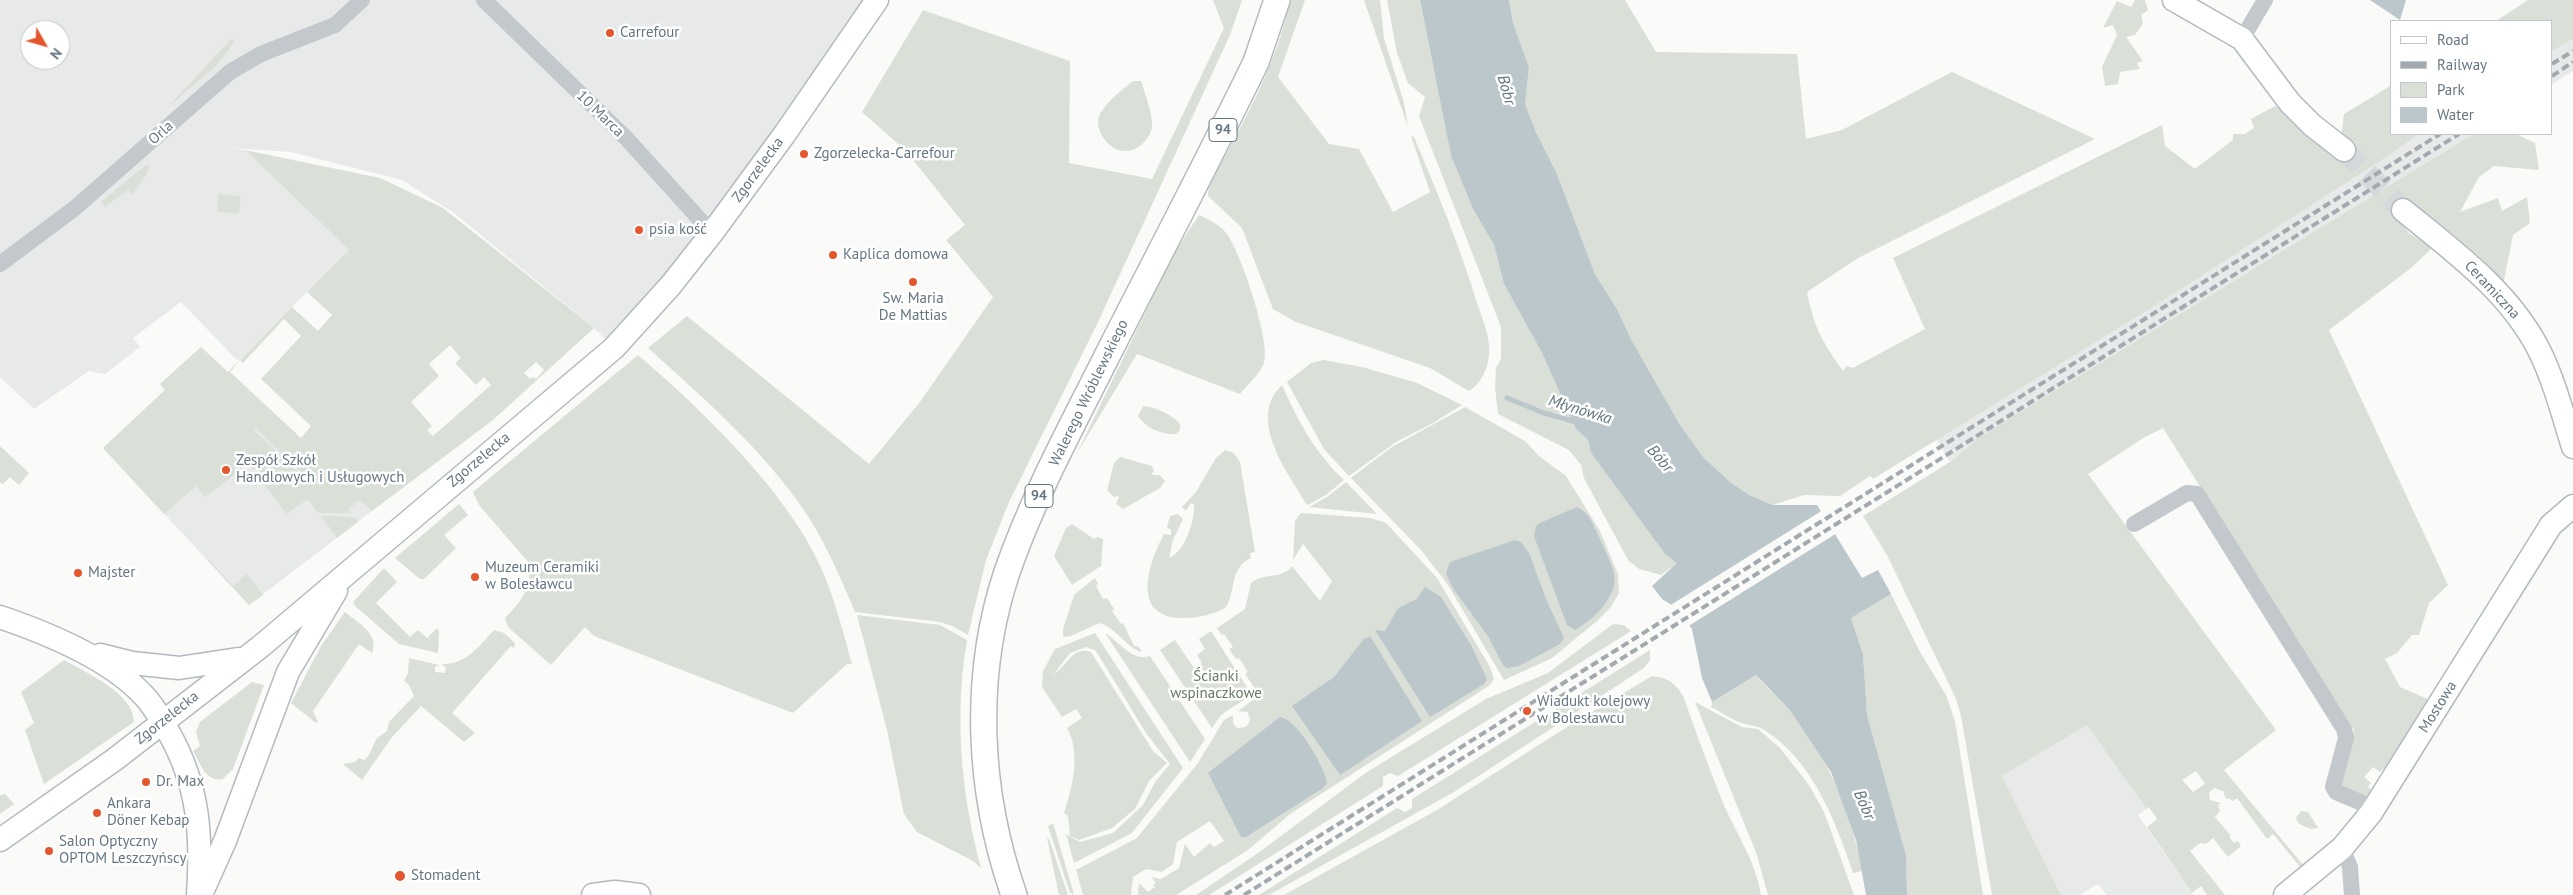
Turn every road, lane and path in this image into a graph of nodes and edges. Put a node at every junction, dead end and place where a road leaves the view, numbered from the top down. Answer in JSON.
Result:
{"nodes":[{"id":1,"x":362,"y":0,"type":"edge"},
{"id":2,"x":484,"y":0,"type":"edge"},
{"id":3,"x":877,"y":0,"type":"edge"},
{"id":4,"x":2174,"y":0,"type":"edge"},
{"id":5,"x":2265,"y":0,"type":"edge"},
{"id":6,"x":1274,"y":11,"type":"edge"},
{"id":7,"x":2242,"y":39,"type":"junction"},
{"id":8,"x":2344,"y":150,"type":"tunnel mouth"},
{"id":9,"x":2403,"y":210,"type":"tunnel mouth"},
{"id":10,"x":712,"y":233,"type":"junction"},
{"id":11,"x":0,"y":264,"type":"edge"},
{"id":12,"x":2573,"y":447,"type":"edge"},
{"id":13,"x":2573,"y":506,"type":"edge"},
{"id":14,"x":2134,"y":524,"type":"dead end"},
{"id":15,"x":343,"y":577,"type":"junction"},
{"id":16,"x":0,"y":617,"type":"edge"},
{"id":17,"x":80,"y":651,"type":"junction"},
{"id":18,"x":246,"y":658,"type":"junction"},
{"id":19,"x":162,"y":722,"type":"junction"},
{"id":20,"x":2371,"y":813,"type":"junction"},
{"id":21,"x":0,"y":840,"type":"edge"},
{"id":22,"x":2342,"y":848,"type":"junction"},
{"id":23,"x":200,"y":895,"type":"edge"},
{"id":24,"x":593,"y":895,"type":"edge"},
{"id":25,"x":639,"y":895,"type":"edge"},
{"id":26,"x":1014,"y":895,"type":"edge"},
{"id":27,"x":2285,"y":895,"type":"edge"},
{"id":28,"x":2352,"y":895,"type":"edge"}],
"edges":[{"from":1,"to":11,"type":"street","name":"Orla"},
{"from":2,"to":10,"type":"street","name":"10 Marca"},
{"from":3,"to":10,"type":"street","name":"Zgorzelecka"},
{"from":4,"to":7,"type":"street"},
{"from":5,"to":7,"type":"street"},
{"from":6,"to":26,"type":"main road","name":"Walerego Wróblewskiego","number":"94"},
{"from":7,"to":8,"type":"street"},
{"from":9,"to":12,"type":"street","name":"Ceramiczna"},
{"from":10,"to":15,"type":"street","name":"Zgorzelecka"},
{"from":13,"to":20,"type":"street","name":"Mostowa"},
{"from":14,"to":20,"type":"street"},
{"from":15,"to":18,"type":"street","name":"Zgorzelecka"},
{"from":15,"to":23,"type":"street"},
{"from":16,"to":17,"type":"street"},
{"from":17,"to":18,"type":"street"},
{"from":17,"to":19,"type":"street"},
{"from":18,"to":19,"type":"street","name":"Zgorzelecka"},
{"from":19,"to":21,"type":"street","name":"Zgorzelecka"},
{"from":19,"to":23,"type":"street"},
{"from":20,"to":22,"type":"street","name":"Mostowa"},
{"from":22,"to":27,"type":"street","name":"Mostowa"},
{"from":22,"to":28,"type":"street"},
{"from":24,"to":25,"type":"street"}]}
